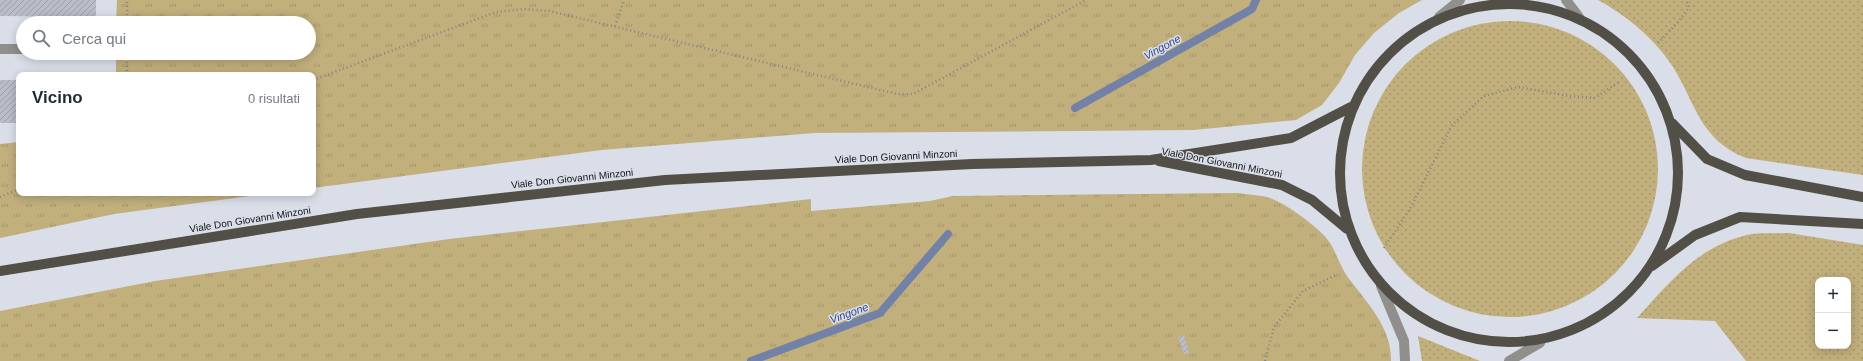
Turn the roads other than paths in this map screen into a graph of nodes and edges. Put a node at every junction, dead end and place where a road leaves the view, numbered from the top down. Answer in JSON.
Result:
{"nodes":[{"id":1,"x":1460,"y":0,"type":"edge"},
{"id":2,"x":1566,"y":0,"type":"edge"},
{"id":3,"x":1439,"y":17,"type":"junction"},
{"id":4,"x":1579,"y":17,"type":"junction"},
{"id":5,"x":0,"y":48,"type":"edge"},
{"id":6,"x":16,"y":49,"type":"edge"},
{"id":7,"x":1351,"y":108,"type":"junction"},
{"id":8,"x":1672,"y":123,"type":"junction"},
{"id":9,"x":1151,"y":160,"type":"junction"},
{"id":10,"x":1863,"y":197,"type":"edge"},
{"id":11,"x":1863,"y":224,"type":"edge"},
{"id":12,"x":1347,"y":229,"type":"junction"},
{"id":13,"x":1651,"y":267,"type":"junction"},
{"id":14,"x":0,"y":271,"type":"edge"},
{"id":15,"x":1381,"y":286,"type":"junction"},
{"id":16,"x":1540,"y":343,"type":"junction"},
{"id":17,"x":1405,"y":361,"type":"edge"},
{"id":18,"x":1509,"y":361,"type":"edge"}],
"edges":[{"from":1,"to":3,"type":"street"},
{"from":2,"to":4,"type":"street"},
{"from":3,"to":4,"type":"main road"},
{"from":3,"to":7,"type":"main road"},
{"from":4,"to":8,"type":"main road"},
{"from":5,"to":6,"type":"street"},
{"from":7,"to":9,"type":"main road","name":"Viale Don Giovanni Minzoni"},
{"from":7,"to":12,"type":"main road"},
{"from":8,"to":10,"type":"main road"},
{"from":8,"to":13,"type":"main road"},
{"from":9,"to":12,"type":"main road","name":"Viale Don Giovanni Minzoni"},
{"from":9,"to":14,"type":"main road","name":"Viale Don Giovanni Minzoni"},
{"from":11,"to":13,"type":"main road"},
{"from":12,"to":15,"type":"main road"},
{"from":13,"to":16,"type":"main road"},
{"from":15,"to":16,"type":"main road"},
{"from":15,"to":17,"type":"street"},
{"from":16,"to":18,"type":"street"}]}
